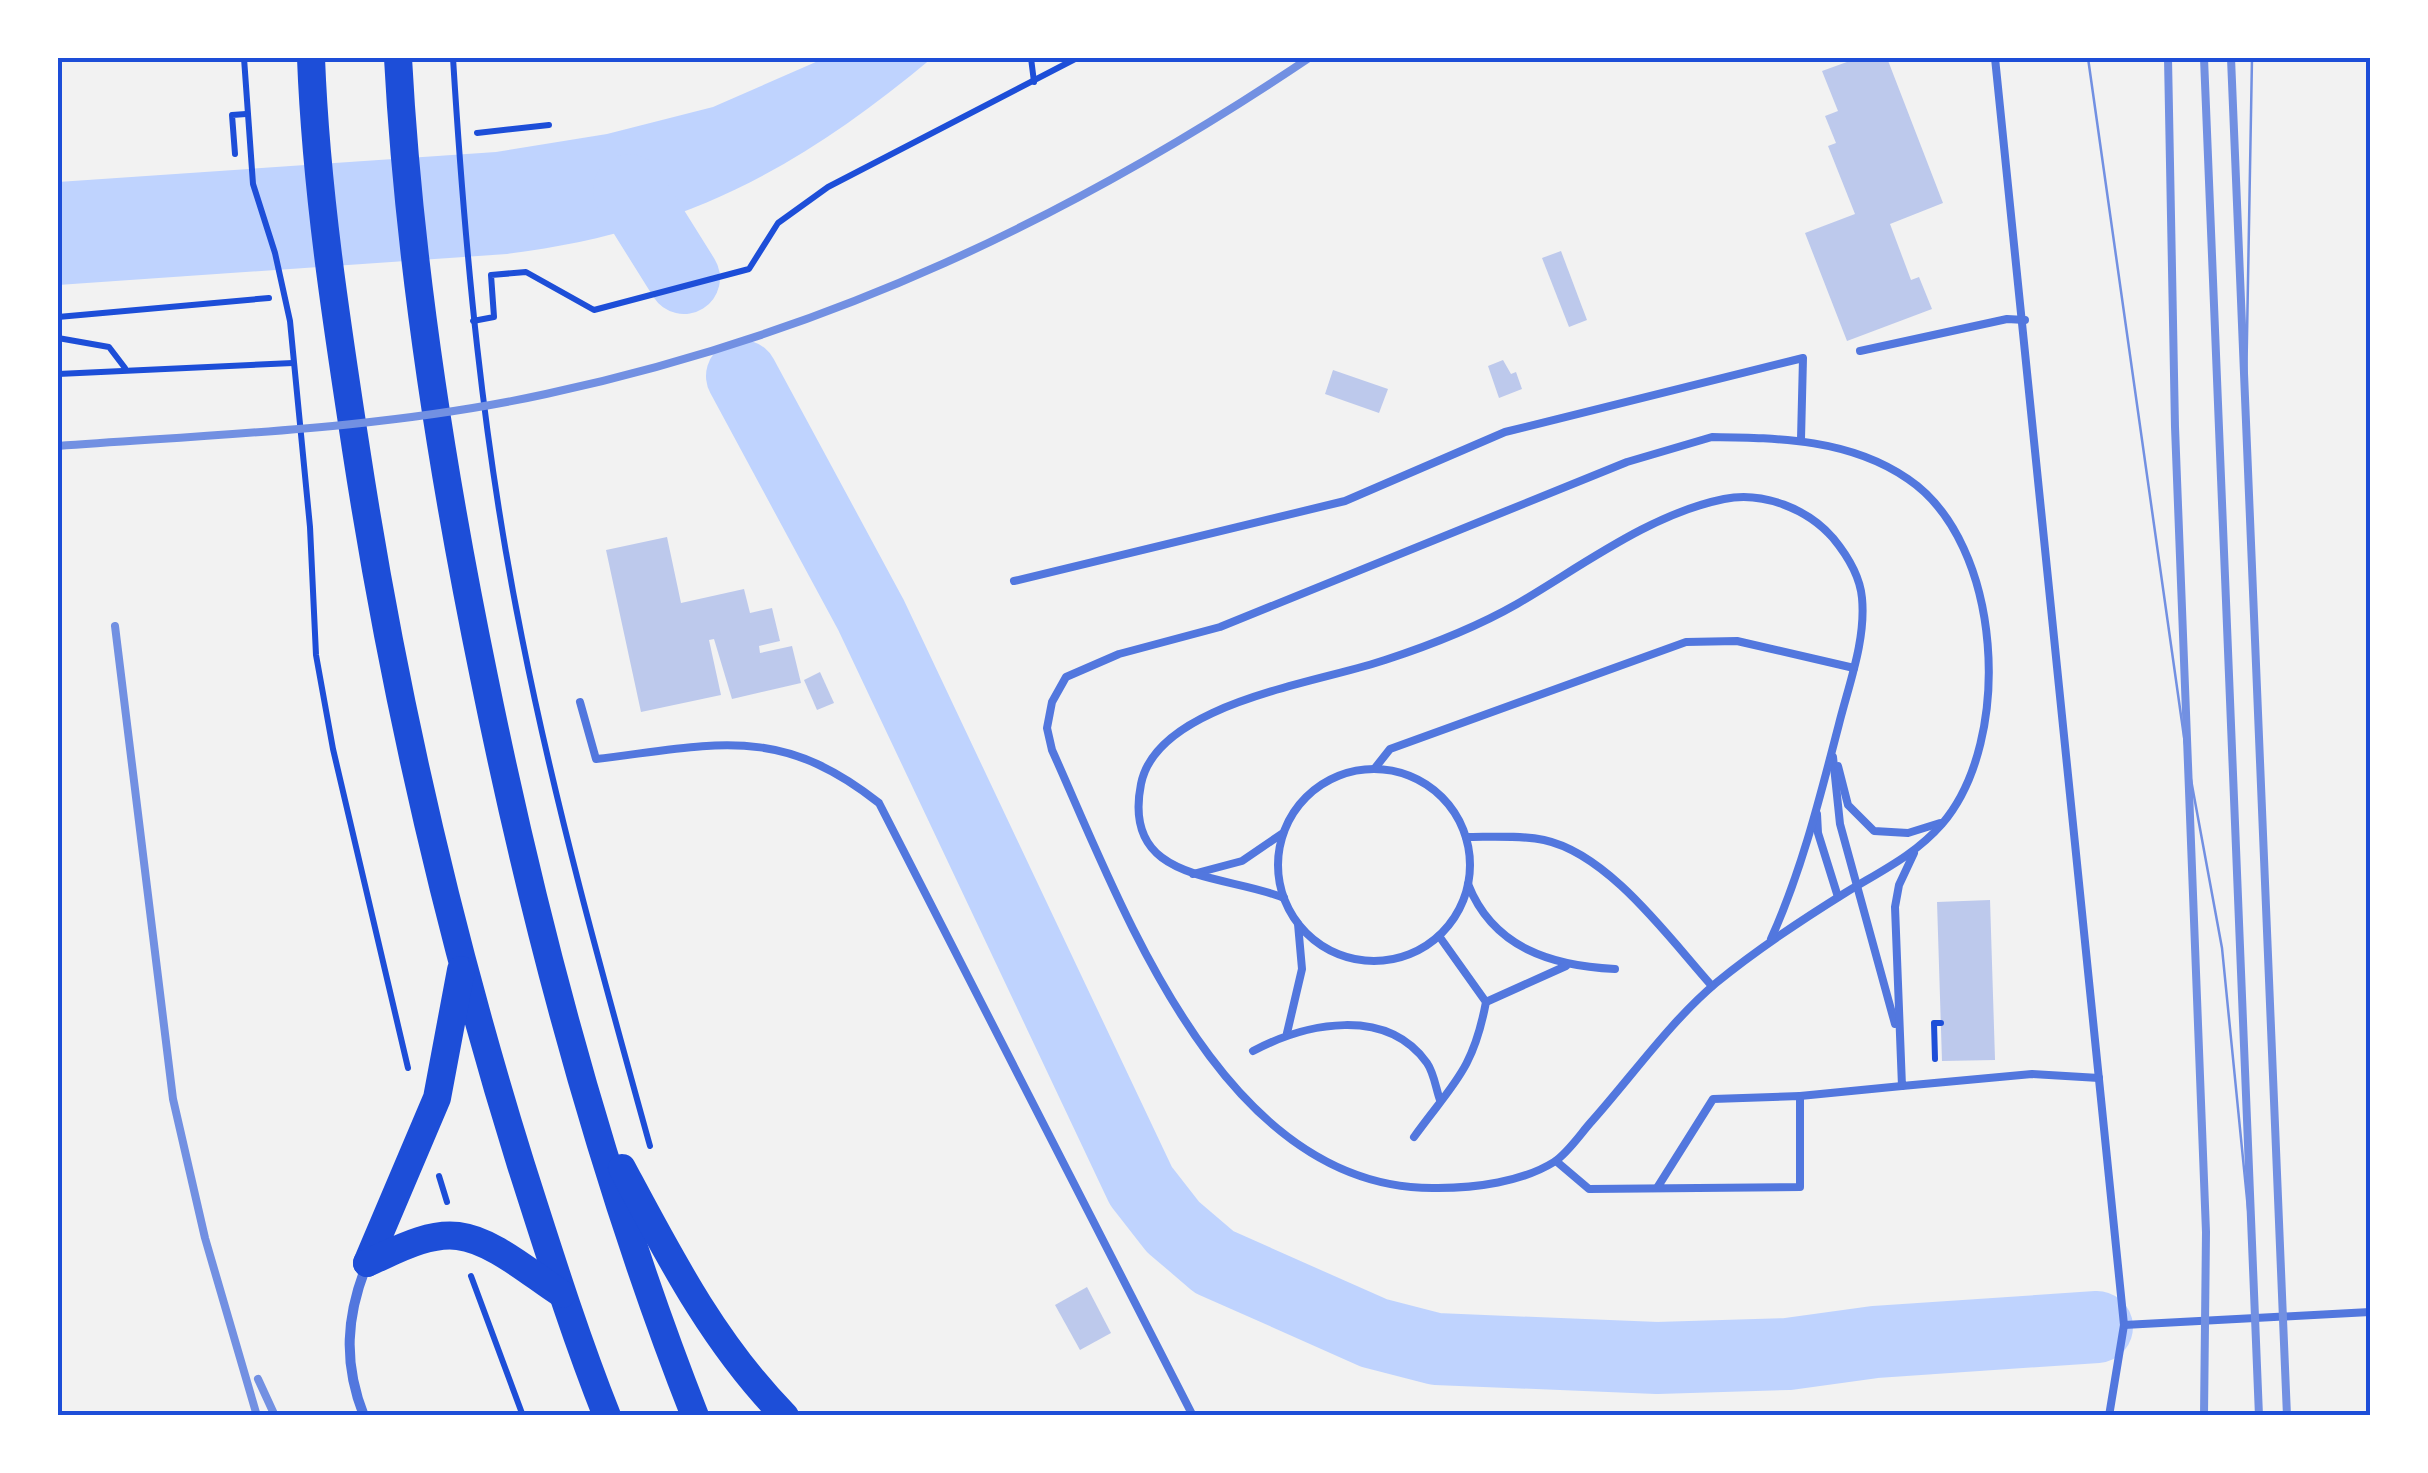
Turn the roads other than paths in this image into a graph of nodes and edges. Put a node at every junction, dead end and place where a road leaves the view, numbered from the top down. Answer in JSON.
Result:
{"nodes":[{"id":1,"x":311,"y":58,"type":"edge"},
{"id":2,"x":398,"y":58,"type":"edge"},
{"id":3,"x":1996,"y":58,"type":"edge"},
{"id":4,"x":2025,"y":320,"type":"junction"},
{"id":5,"x":1860,"y":351,"type":"dead end"},
{"id":6,"x":1801,"y":439,"type":"junction"},
{"id":7,"x":1014,"y":581,"type":"dead end"},
{"id":8,"x":1854,"y":668,"type":"junction"},
{"id":9,"x":580,"y":702,"type":"dead end"},
{"id":10,"x":1833,"y":747,"type":"junction"},
{"id":11,"x":1375,"y":768,"type":"junction"},
{"id":12,"x":1817,"y":804,"type":"junction"},
{"id":13,"x":1944,"y":821,"type":"junction"},
{"id":14,"x":1282,"y":833,"type":"junction"},
{"id":15,"x":1466,"y":837,"type":"junction"},
{"id":16,"x":1914,"y":853,"type":"junction"},
{"id":17,"x":1188,"y":875,"type":"junction"},
{"id":18,"x":1468,"y":884,"type":"junction"},
{"id":19,"x":1855,"y":887,"type":"junction"},
{"id":20,"x":1838,"y":897,"type":"junction"},
{"id":21,"x":1284,"y":898,"type":"junction"},
{"id":22,"x":1298,"y":924,"type":"junction"},
{"id":23,"x":1439,"y":936,"type":"junction"},
{"id":24,"x":1769,"y":943,"type":"junction"},
{"id":25,"x":462,"y":963,"type":"junction"},
{"id":26,"x":1566,"y":966,"type":"junction"},
{"id":27,"x":1615,"y":969,"type":"dead end"},
{"id":28,"x":1712,"y":986,"type":"junction"},
{"id":29,"x":1486,"y":1002,"type":"junction"},
{"id":30,"x":1287,"y":1033,"type":"junction"},
{"id":31,"x":1899,"y":1043,"type":"junction"},
{"id":32,"x":1253,"y":1051,"type":"dead end"},
{"id":33,"x":2099,"y":1078,"type":"junction"},
{"id":34,"x":1902,"y":1086,"type":"junction"},
{"id":35,"x":1800,"y":1096,"type":"junction"},
{"id":36,"x":1440,"y":1100,"type":"junction"},
{"id":37,"x":590,"y":1108,"type":"junction"},
{"id":38,"x":1414,"y":1137,"type":"dead end"},
{"id":39,"x":1556,"y":1162,"type":"junction"},
{"id":40,"x":1657,"y":1188,"type":"junction"},
{"id":41,"x":367,"y":1263,"type":"junction"},
{"id":42,"x":562,"y":1294,"type":"junction"},
{"id":43,"x":2370,"y":1312,"type":"edge"},
{"id":44,"x":2124,"y":1325,"type":"junction"},
{"id":45,"x":364,"y":1416,"type":"edge"},
{"id":46,"x":607,"y":1416,"type":"edge"},
{"id":47,"x":695,"y":1416,"type":"edge"},
{"id":48,"x":785,"y":1416,"type":"edge"},
{"id":49,"x":1193,"y":1416,"type":"edge"},
{"id":50,"x":2109,"y":1416,"type":"edge"}],
"edges":[{"from":1,"to":25,"type":"highway"},
{"from":2,"to":37,"type":"highway"},
{"from":3,"to":4,"type":"lane"},
{"from":4,"to":5,"type":"lane"},
{"from":4,"to":33,"type":"lane"},
{"from":6,"to":7,"type":"lane"},
{"from":6,"to":13,"type":"lane"},
{"from":6,"to":39,"type":"lane"},
{"from":8,"to":10,"type":"lane"},
{"from":8,"to":11,"type":"lane"},
{"from":8,"to":17,"type":"lane"},
{"from":9,"to":49,"type":"lane"},
{"from":10,"to":12,"type":"lane"},
{"from":10,"to":13,"type":"lane"},
{"from":10,"to":19,"type":"lane"},
{"from":11,"to":14,"type":"lane"},
{"from":11,"to":15,"type":"lane"},
{"from":12,"to":20,"type":"lane"},
{"from":12,"to":24,"type":"lane"},
{"from":13,"to":16,"type":"lane"},
{"from":14,"to":17,"type":"lane"},
{"from":14,"to":21,"type":"lane"},
{"from":15,"to":18,"type":"lane"},
{"from":15,"to":28,"type":"lane"},
{"from":16,"to":19,"type":"lane"},
{"from":16,"to":31,"type":"lane"},
{"from":17,"to":21,"type":"lane"},
{"from":18,"to":23,"type":"lane"},
{"from":18,"to":26,"type":"lane"},
{"from":19,"to":20,"type":"lane"},
{"from":19,"to":31,"type":"lane"},
{"from":20,"to":24,"type":"lane"},
{"from":21,"to":22,"type":"lane"},
{"from":22,"to":23,"type":"lane"},
{"from":22,"to":30,"type":"lane"},
{"from":23,"to":29,"type":"lane"},
{"from":24,"to":28,"type":"lane"},
{"from":25,"to":41,"type":"highway"},
{"from":25,"to":42,"type":"highway"},
{"from":26,"to":27,"type":"lane"},
{"from":26,"to":29,"type":"lane"},
{"from":28,"to":39,"type":"lane"},
{"from":29,"to":36,"type":"lane"},
{"from":30,"to":32,"type":"lane"},
{"from":30,"to":36,"type":"lane"},
{"from":31,"to":34,"type":"lane"},
{"from":33,"to":34,"type":"lane"},
{"from":33,"to":44,"type":"lane"},
{"from":34,"to":35,"type":"lane"},
{"from":35,"to":40,"type":"lane"},
{"from":35,"to":40,"type":"lane"},
{"from":36,"to":38,"type":"lane"},
{"from":37,"to":47,"type":"highway"},
{"from":37,"to":48,"type":"highway"},
{"from":39,"to":40,"type":"lane"},
{"from":41,"to":42,"type":"highway"},
{"from":41,"to":45,"type":"street"},
{"from":42,"to":46,"type":"highway"},
{"from":43,"to":44,"type":"lane"},
{"from":44,"to":50,"type":"lane"}]}
